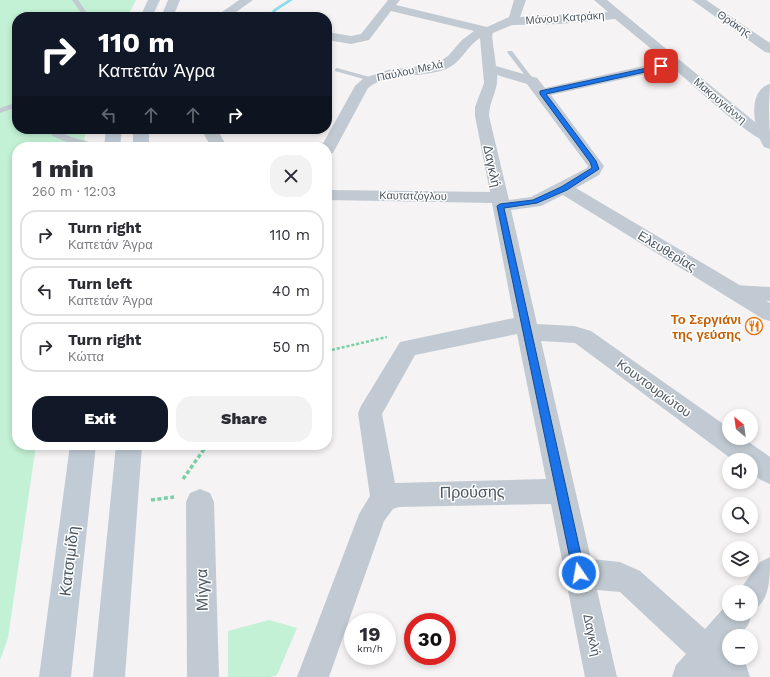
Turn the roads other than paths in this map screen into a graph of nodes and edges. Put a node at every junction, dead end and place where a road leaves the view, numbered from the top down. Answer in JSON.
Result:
{"nodes":[{"id":1,"x":75,"y":0,"type":"edge"},
{"id":2,"x":154,"y":0,"type":"edge"},
{"id":3,"x":174,"y":0,"type":"edge"},
{"id":4,"x":247,"y":0,"type":"edge"},
{"id":5,"x":520,"y":0,"type":"edge"},
{"id":6,"x":600,"y":0,"type":"edge"},
{"id":7,"x":698,"y":0,"type":"edge"},
{"id":8,"x":391,"y":4,"type":"edge"},
{"id":9,"x":83,"y":12,"type":"edge"},
{"id":10,"x":148,"y":12,"type":"edge"},
{"id":11,"x":169,"y":12,"type":"edge"},
{"id":12,"x":229,"y":12,"type":"edge"},
{"id":13,"x":618,"y":14,"type":"junction"},
{"id":14,"x":512,"y":21,"type":"junction"},
{"id":15,"x":488,"y":31,"type":"junction"},
{"id":16,"x":332,"y":37,"type":"edge"},
{"id":17,"x":770,"y":49,"type":"edge"},
{"id":18,"x":510,"y":52,"type":"dead end"},
{"id":19,"x":676,"y":63,"type":"junction"},
{"id":20,"x":490,"y":69,"type":"junction"},
{"id":21,"x":337,"y":70,"type":"dead end"},
{"id":22,"x":371,"y":79,"type":"junction"},
{"id":23,"x":537,"y":87,"type":"junction"},
{"id":24,"x":770,"y":88,"type":"edge"},
{"id":25,"x":12,"y":106,"type":"edge"},
{"id":26,"x":8,"y":108,"type":"junction"},
{"id":27,"x":12,"y":110,"type":"edge"},
{"id":28,"x":0,"y":112,"type":"edge"},
{"id":29,"x":57,"y":134,"type":"edge"},
{"id":30,"x":769,"y":140,"type":"edge"},
{"id":31,"x":78,"y":142,"type":"edge"},
{"id":32,"x":331,"y":142,"type":"edge"},
{"id":33,"x":564,"y":188,"type":"junction"},
{"id":34,"x":332,"y":195,"type":"edge"},
{"id":35,"x":499,"y":202,"type":"junction"},
{"id":36,"x":735,"y":292,"type":"junction"},
{"id":37,"x":770,"y":294,"type":"edge"},
{"id":38,"x":770,"y":312,"type":"edge"},
{"id":39,"x":527,"y":328,"type":"junction"},
{"id":40,"x":82,"y":450,"type":"edge"},
{"id":41,"x":129,"y":450,"type":"edge"},
{"id":42,"x":770,"y":472,"type":"edge"},
{"id":43,"x":561,"y":491,"type":"junction"},
{"id":44,"x":185,"y":492,"type":"road end"},
{"id":45,"x":384,"y":499,"type":"junction"},
{"id":46,"x":770,"y":572,"type":"edge"},
{"id":47,"x":579,"y":573,"type":"junction"},
{"id":48,"x":758,"y":588,"type":"edge"},
{"id":49,"x":731,"y":621,"type":"edge"},
{"id":50,"x":707,"y":652,"type":"junction"},
{"id":51,"x":52,"y":668,"type":"edge"},
{"id":52,"x":109,"y":677,"type":"edge"},
{"id":53,"x":203,"y":677,"type":"edge"},
{"id":54,"x":313,"y":677,"type":"edge"},
{"id":55,"x":601,"y":677,"type":"edge"},
{"id":56,"x":688,"y":677,"type":"edge"},
{"id":57,"x":734,"y":677,"type":"edge"}],
"edges":[{"from":1,"to":9,"type":"lane"},
{"from":2,"to":10,"type":"main road"},
{"from":3,"to":11,"type":"main road"},
{"from":4,"to":12,"type":"street"},
{"from":5,"to":14,"type":"street"},
{"from":6,"to":13,"type":"street","name":"Μακρυγιάννη"},
{"from":7,"to":17,"type":"street","name":"Θράκης"},
{"from":8,"to":15,"type":"street"},
{"from":8,"to":16,"type":"street"},
{"from":13,"to":14,"type":"street","name":"Μάνου Κατράκη"},
{"from":13,"to":19,"type":"street","name":"Μακρυγιάννη"},
{"from":14,"to":15,"type":"street"},
{"from":15,"to":20,"type":"street","name":"Δαγκλή"},
{"from":15,"to":22,"type":"street","name":"Παύλου Μελά"},
{"from":18,"to":23,"type":"lane"},
{"from":19,"to":23,"type":"street"},
{"from":19,"to":30,"type":"street","name":"Μακρυγιάννη"},
{"from":20,"to":23,"type":"street"},
{"from":20,"to":35,"type":"street","name":"Δαγκλή"},
{"from":21,"to":22,"type":"lane"},
{"from":22,"to":32,"type":"street","name":"Παύλου Μελά"},
{"from":23,"to":33,"type":"street","name":"Καυτατζόγλου"},
{"from":24,"to":30,"type":"street"},
{"from":25,"to":26,"type":"lane"},
{"from":26,"to":27,"type":"lane"},
{"from":26,"to":28,"type":"lane"},
{"from":29,"to":31,"type":"lane"},
{"from":33,"to":35,"type":"street","name":"Καυτατζόγλου"},
{"from":33,"to":36,"type":"street","name":"Ελευθερίας"},
{"from":34,"to":35,"type":"street","name":"Καυτατζόγλου"},
{"from":35,"to":39,"type":"street","name":"Δαγκλή"},
{"from":36,"to":37,"type":"street"},
{"from":36,"to":38,"type":"street","name":"Ελευθερίας"},
{"from":39,"to":42,"type":"street","name":"Κουντουριώτου"},
{"from":39,"to":43,"type":"street","name":"Δαγκλή"},
{"from":39,"to":45,"type":"street","name":"Κουντουριώτου"},
{"from":40,"to":51,"type":"main road","name":"Κατσιμίδη"},
{"from":41,"to":52,"type":"main road"},
{"from":43,"to":45,"type":"street","name":"Προύσης"},
{"from":43,"to":47,"type":"street","name":"Δαγκλή"},
{"from":44,"to":53,"type":"street","name":"Μίγγα"},
{"from":45,"to":54,"type":"street"},
{"from":46,"to":48,"type":"street"},
{"from":47,"to":50,"type":"street"},
{"from":47,"to":55,"type":"street","name":"Δαγκλή"},
{"from":49,"to":50,"type":"street"},
{"from":50,"to":56,"type":"street"},
{"from":50,"to":57,"type":"street"}]}
